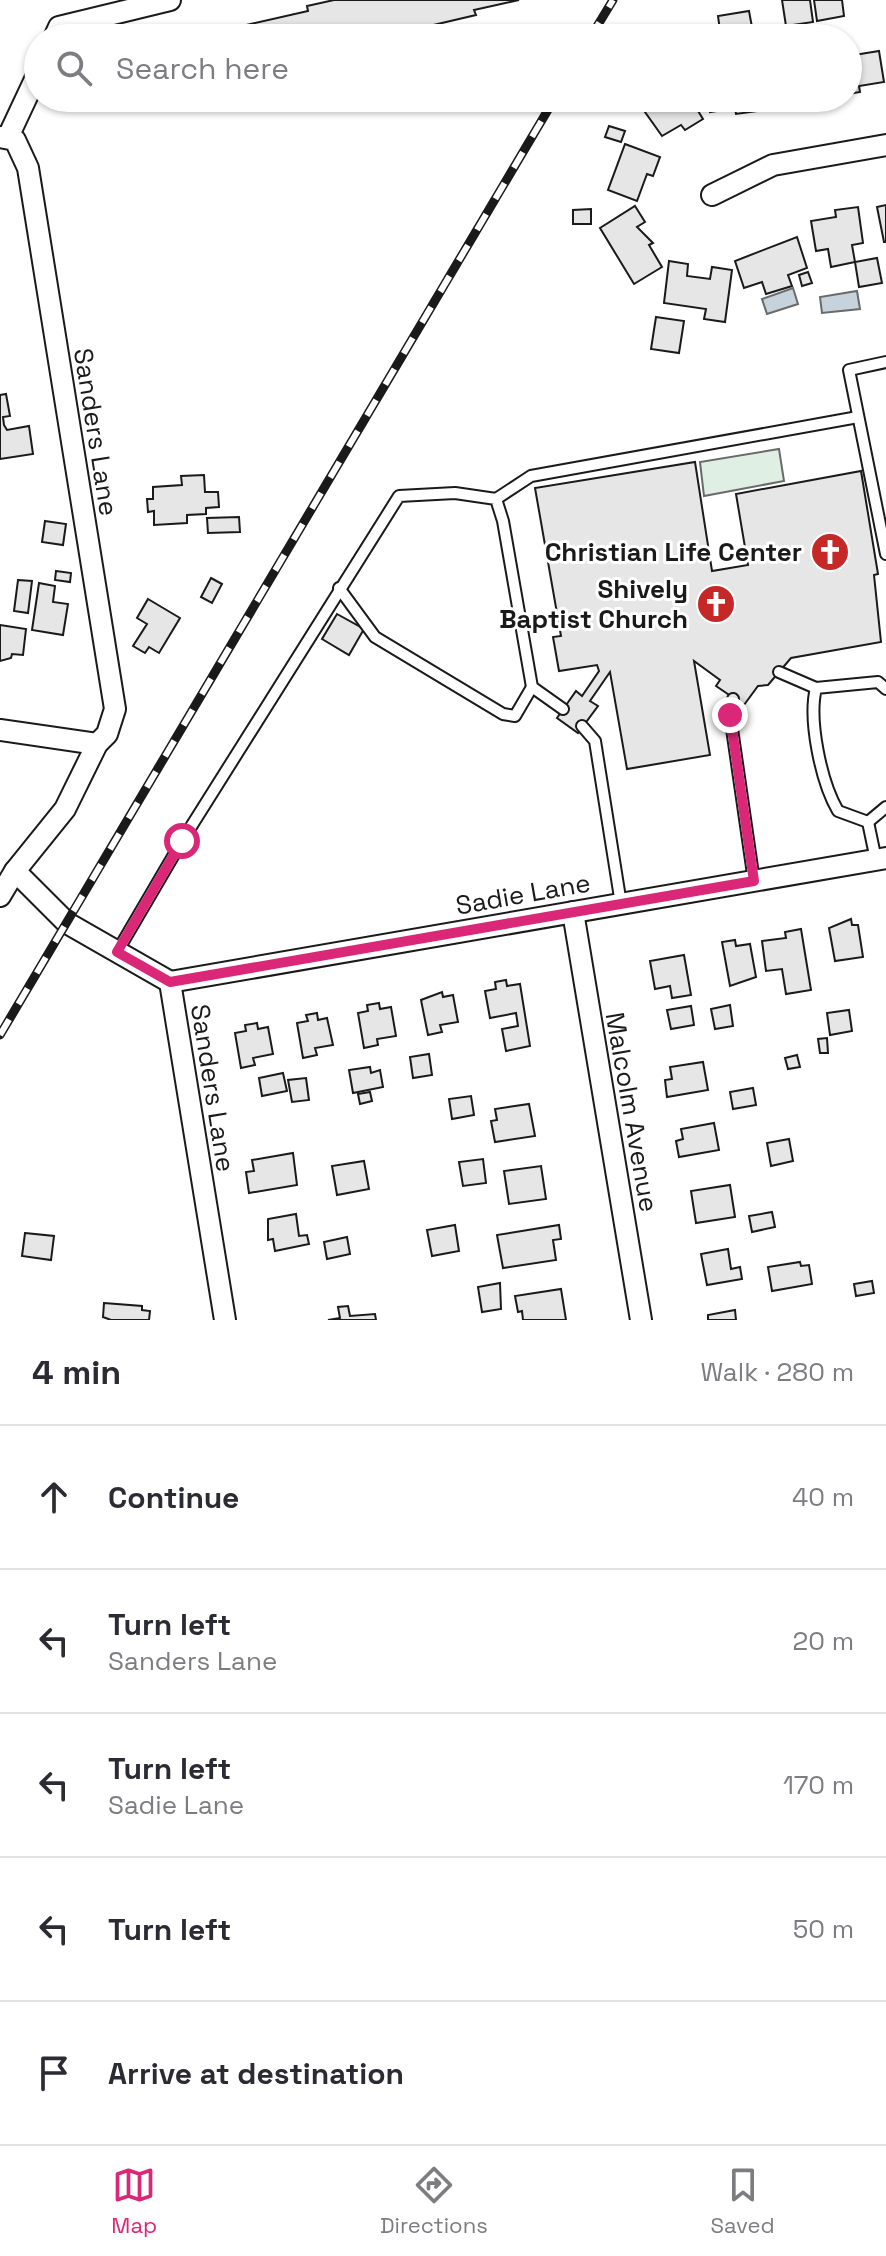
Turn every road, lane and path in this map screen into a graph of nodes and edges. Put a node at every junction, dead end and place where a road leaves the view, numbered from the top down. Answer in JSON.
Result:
{"nodes":[{"id":1,"x":170,"y":0,"type":"edge"},
{"id":2,"x":71,"y":24,"type":"edge"},
{"id":3,"x":24,"y":99,"type":"edge"},
{"id":4,"x":4,"y":137,"type":"edge"},
{"id":5,"x":886,"y":145,"type":"edge"},
{"id":6,"x":712,"y":195,"type":"dead end"},
{"id":7,"x":886,"y":362,"type":"edge"},
{"id":8,"x":858,"y":417,"type":"junction"},
{"id":9,"x":496,"y":499,"type":"junction"},
{"id":10,"x":886,"y":554,"type":"edge"},
{"id":11,"x":339,"y":588,"type":"junction"},
{"id":12,"x":779,"y":672,"type":"dead end"},
{"id":13,"x":532,"y":687,"type":"junction"},
{"id":14,"x":816,"y":688,"type":"junction"},
{"id":15,"x":886,"y":689,"type":"edge"},
{"id":16,"x":733,"y":699,"type":"dead end"},
{"id":17,"x":563,"y":709,"type":"dead end"},
{"id":18,"x":582,"y":726,"type":"dead end"},
{"id":19,"x":0,"y":730,"type":"edge"},
{"id":20,"x":97,"y":744,"type":"junction"},
{"id":21,"x":886,"y":807,"type":"edge"},
{"id":22,"x":868,"y":822,"type":"junction"},
{"id":23,"x":881,"y":859,"type":"edge"},
{"id":24,"x":15,"y":871,"type":"junction"},
{"id":25,"x":754,"y":881,"type":"junction"},
{"id":26,"x":0,"y":896,"type":"edge"},
{"id":27,"x":621,"y":904,"type":"junction"},
{"id":28,"x":573,"y":912,"type":"junction"},
{"id":29,"x":117,"y":952,"type":"junction"},
{"id":30,"x":170,"y":982,"type":"junction"},
{"id":31,"x":225,"y":1320,"type":"edge"},
{"id":32,"x":641,"y":1320,"type":"edge"}],
"edges":[{"from":1,"to":2,"type":"street"},
{"from":3,"to":4,"type":"street"},
{"from":4,"to":20,"type":"street","name":"Sanders Lane"},
{"from":5,"to":6,"type":"street"},
{"from":7,"to":8,"type":"lane"},
{"from":8,"to":9,"type":"lane"},
{"from":8,"to":10,"type":"lane"},
{"from":9,"to":11,"type":"lane"},
{"from":9,"to":13,"type":"lane"},
{"from":11,"to":13,"type":"lane"},
{"from":11,"to":29,"type":"lane"},
{"from":12,"to":14,"type":"lane"},
{"from":13,"to":17,"type":"lane"},
{"from":14,"to":15,"type":"lane"},
{"from":14,"to":22,"type":"lane"},
{"from":16,"to":25,"type":"lane"},
{"from":18,"to":27,"type":"lane"},
{"from":19,"to":20,"type":"street"},
{"from":20,"to":24,"type":"street"},
{"from":21,"to":22,"type":"lane"},
{"from":22,"to":23,"type":"lane"},
{"from":23,"to":25,"type":"street","name":"Sadie Lane"},
{"from":24,"to":26,"type":"street"},
{"from":24,"to":29,"type":"street","name":"Sanders Lane"},
{"from":25,"to":27,"type":"street","name":"Sadie Lane"},
{"from":27,"to":28,"type":"street","name":"Sadie Lane"},
{"from":28,"to":30,"type":"street","name":"Sadie Lane"},
{"from":28,"to":32,"type":"street","name":"Malcolm Avenue"},
{"from":29,"to":30,"type":"street","name":"Sanders Lane"},
{"from":30,"to":31,"type":"street","name":"Sanders Lane"}]}
